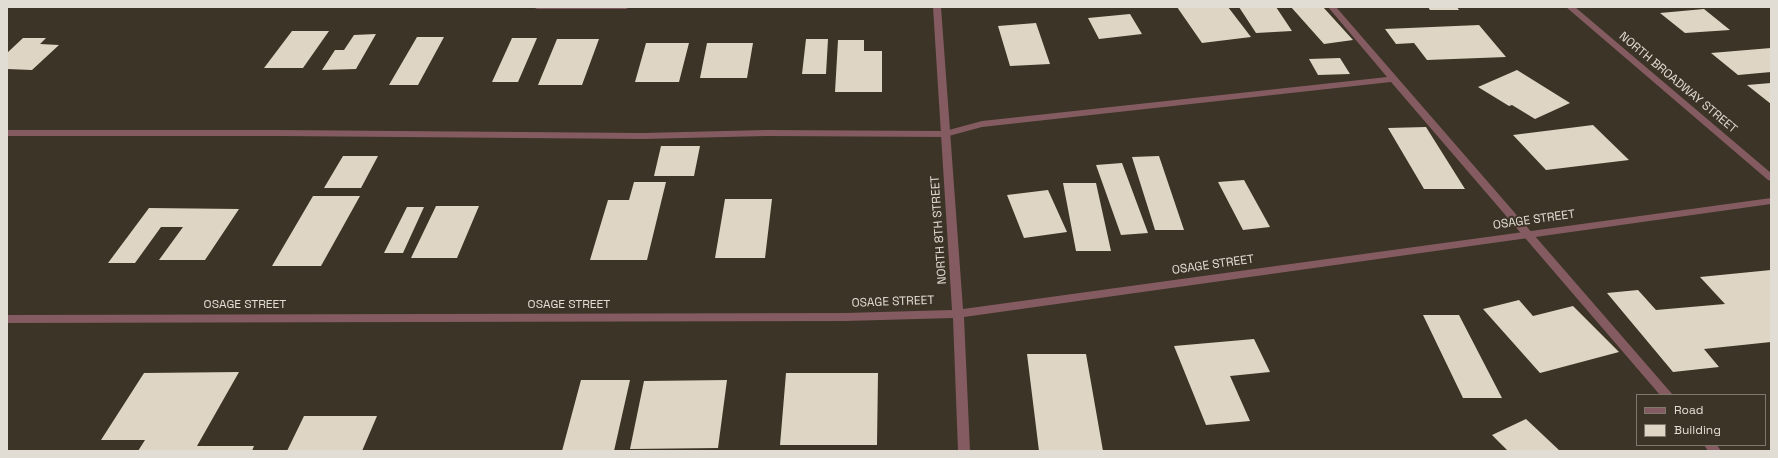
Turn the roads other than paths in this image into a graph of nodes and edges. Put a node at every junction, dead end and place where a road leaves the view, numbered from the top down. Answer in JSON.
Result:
{"nodes":[{"id":1,"x":537,"y":7,"type":"edge"},
{"id":2,"x":626,"y":7,"type":"edge"},
{"id":3,"x":936,"y":7,"type":"edge"},
{"id":4,"x":1332,"y":7,"type":"edge"},
{"id":5,"x":1570,"y":7,"type":"edge"},
{"id":6,"x":1393,"y":79,"type":"junction"},
{"id":7,"x":7,"y":133,"type":"edge"},
{"id":8,"x":945,"y":134,"type":"junction"},
{"id":9,"x":1771,"y":178,"type":"edge"},
{"id":10,"x":1771,"y":201,"type":"edge"},
{"id":11,"x":1529,"y":234,"type":"junction"},
{"id":12,"x":958,"y":314,"type":"junction"},
{"id":13,"x":7,"y":319,"type":"edge"},
{"id":14,"x":1666,"y":394,"type":"edge"},
{"id":15,"x":964,"y":451,"type":"edge"}],
"edges":[{"from":1,"to":2,"type":"street"},
{"from":3,"to":8,"type":"street","name":"NORTH 8TH STREET"},
{"from":4,"to":6,"type":"street"},
{"from":5,"to":9,"type":"street","name":"NORTH BROADWAY STREET"},
{"from":6,"to":8,"type":"street"},
{"from":6,"to":11,"type":"street"},
{"from":7,"to":8,"type":"street"},
{"from":8,"to":12,"type":"street","name":"NORTH 8TH STREET"},
{"from":10,"to":11,"type":"street","name":"OSAGE STREET"},
{"from":11,"to":12,"type":"street","name":"OSAGE STREET"},
{"from":11,"to":14,"type":"street"},
{"from":12,"to":13,"type":"street","name":"OSAGE STREET"},
{"from":12,"to":15,"type":"street","name":"NORTH 8TH STREET"}]}
